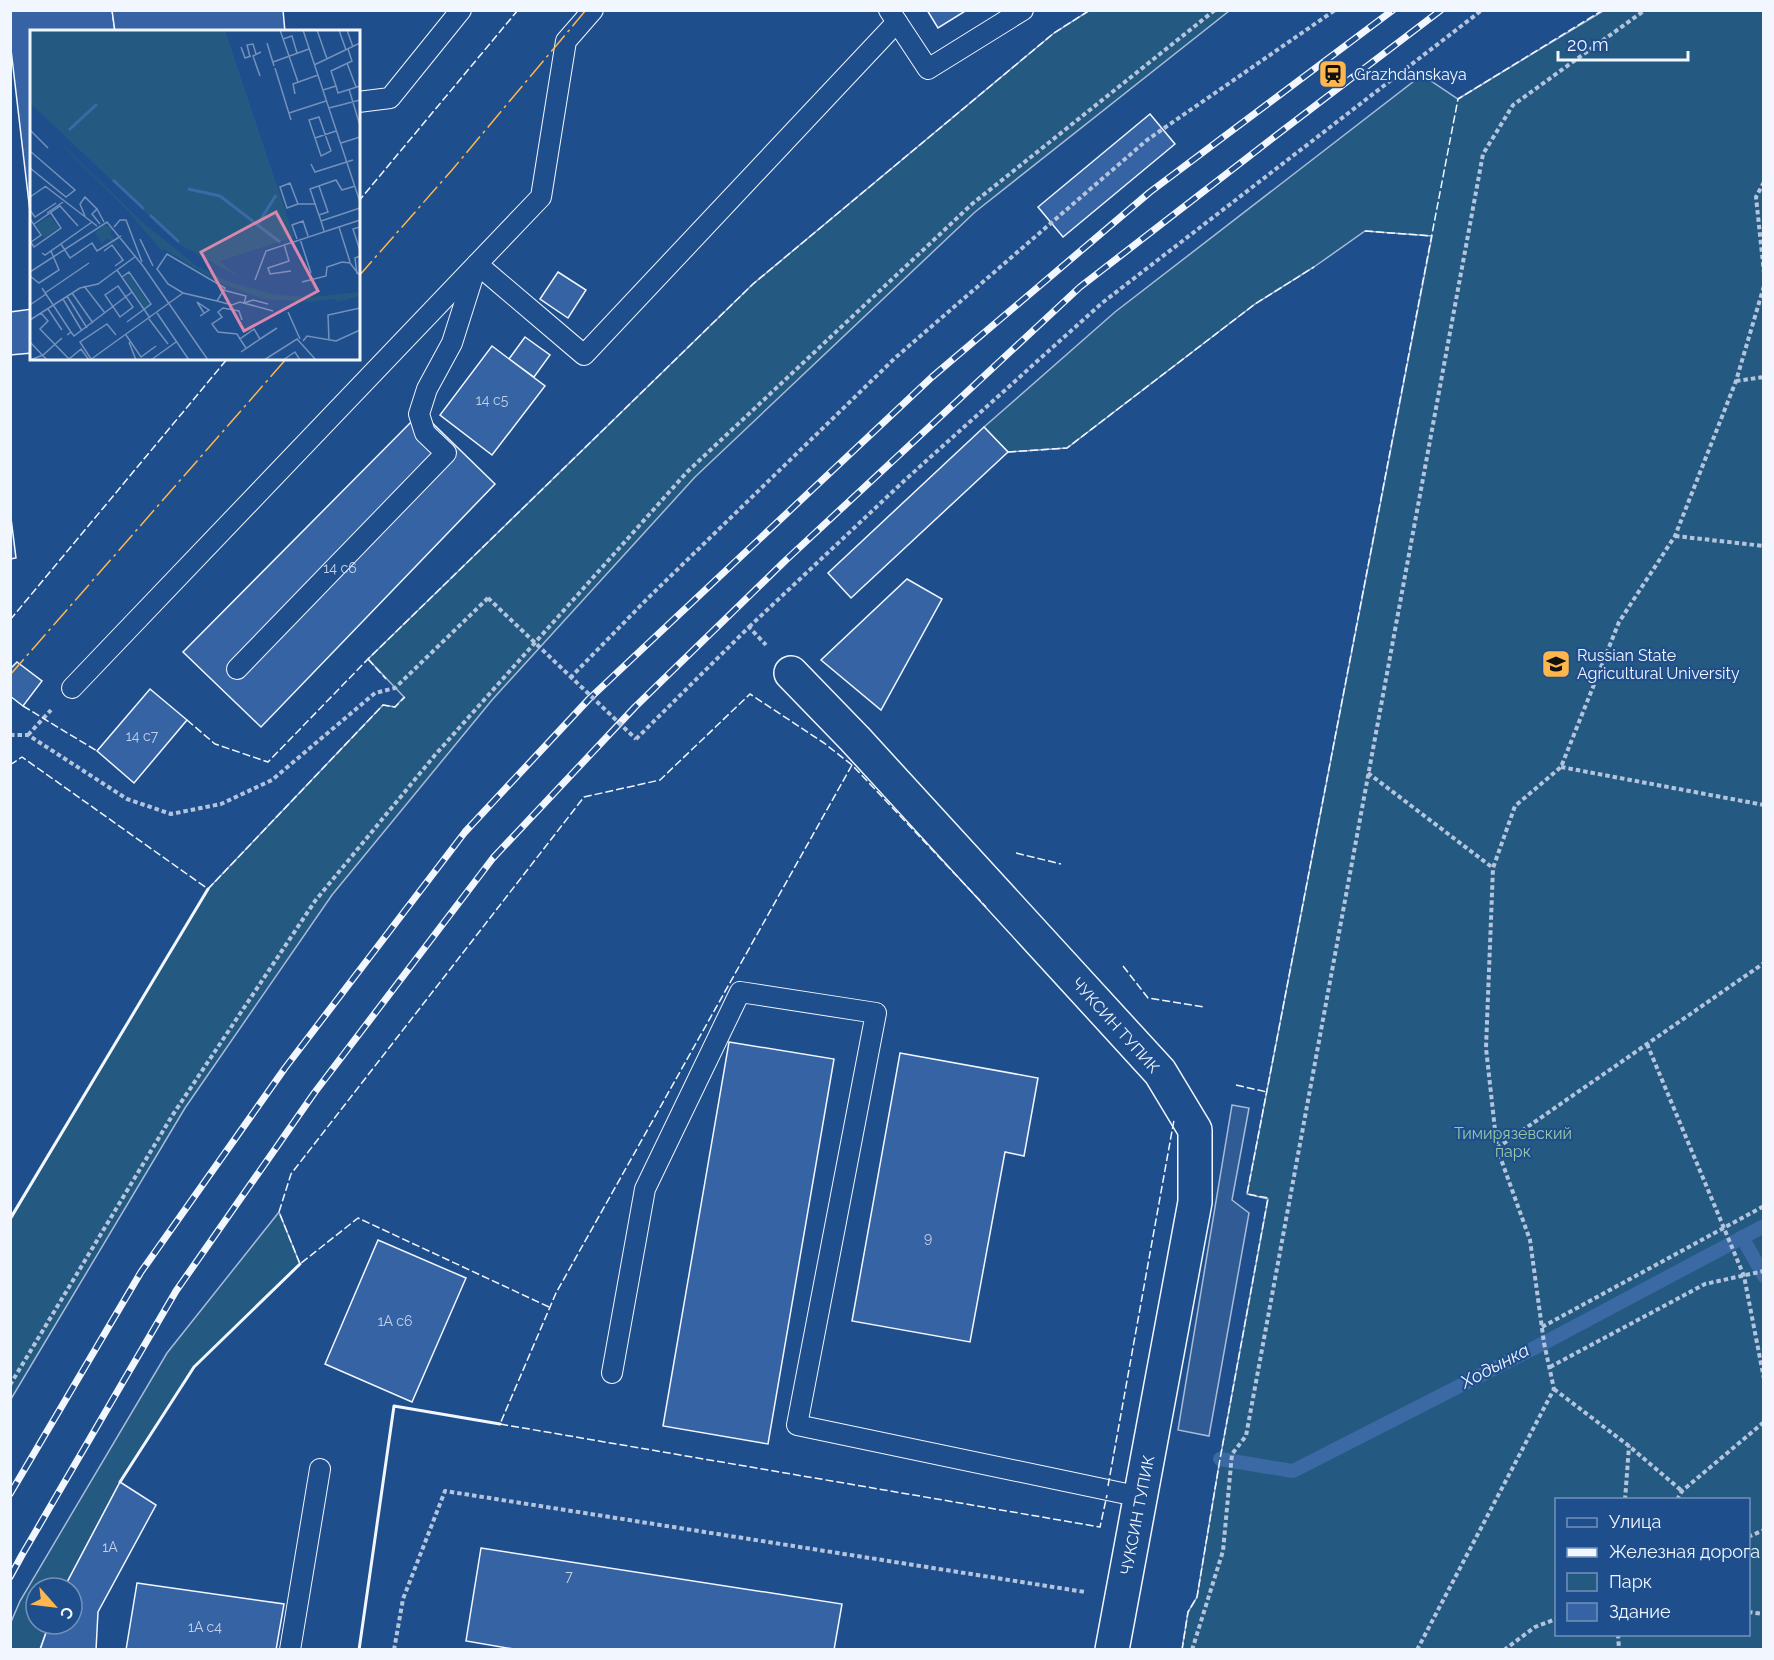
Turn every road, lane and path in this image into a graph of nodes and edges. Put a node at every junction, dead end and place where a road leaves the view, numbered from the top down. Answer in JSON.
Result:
{"nodes":[{"id":1,"x":461,"y":10,"type":"edge"},
{"id":2,"x":593,"y":10,"type":"edge"},
{"id":3,"x":1023,"y":10,"type":"edge"},
{"id":4,"x":1215,"y":10,"type":"edge"},
{"id":5,"x":1335,"y":10,"type":"edge"},
{"id":6,"x":1482,"y":10,"type":"edge"},
{"id":7,"x":1645,"y":10,"type":"edge"},
{"id":8,"x":893,"y":16,"type":"edge"},
{"id":9,"x":360,"y":102,"type":"edge"},
{"id":10,"x":1764,"y":182,"type":"edge"},
{"id":11,"x":477,"y":264,"type":"junction"},
{"id":12,"x":1764,"y":273,"type":"edge"},
{"id":13,"x":1764,"y":286,"type":"edge"},
{"id":14,"x":1764,"y":377,"type":"edge"},
{"id":15,"x":1736,"y":381,"type":"junction"},
{"id":16,"x":1675,"y":536,"type":"junction"},
{"id":17,"x":1764,"y":546,"type":"edge"},
{"id":18,"x":750,"y":627,"type":"junction"},
{"id":19,"x":758,"y":636,"type":"dead end"},
{"id":20,"x":237,"y":669,"type":"dead end"},
{"id":21,"x":791,"y":673,"type":"dead end"},
{"id":22,"x":570,"y":678,"type":"junction"},
{"id":23,"x":72,"y":688,"type":"dead end"},
{"id":24,"x":43,"y":719,"type":"dead end"},
{"id":25,"x":10,"y":735,"type":"edge"},
{"id":26,"x":28,"y":735,"type":"junction"},
{"id":27,"x":1561,"y":767,"type":"junction"},
{"id":28,"x":1368,"y":773,"type":"junction"},
{"id":29,"x":1764,"y":805,"type":"edge"},
{"id":30,"x":1493,"y":868,"type":"junction"},
{"id":31,"x":1764,"y":963,"type":"edge"},
{"id":32,"x":1647,"y":1044,"type":"junction"},
{"id":33,"x":1497,"y":1148,"type":"junction"},
{"id":34,"x":1764,"y":1206,"type":"edge"},
{"id":35,"x":1725,"y":1229,"type":"junction"},
{"id":36,"x":1764,"y":1271,"type":"edge"},
{"id":37,"x":1744,"y":1276,"type":"junction"},
{"id":38,"x":1542,"y":1327,"type":"junction"},
{"id":39,"x":1550,"y":1367,"type":"junction"},
{"id":40,"x":612,"y":1373,"type":"dead end"},
{"id":41,"x":1764,"y":1380,"type":"edge"},
{"id":42,"x":10,"y":1385,"type":"edge"},
{"id":43,"x":1554,"y":1389,"type":"junction"},
{"id":44,"x":1764,"y":1422,"type":"edge"},
{"id":45,"x":1629,"y":1446,"type":"junction"},
{"id":46,"x":320,"y":1469,"type":"dead end"},
{"id":47,"x":1683,"y":1491,"type":"junction"},
{"id":48,"x":1141,"y":1497,"type":"junction"},
{"id":49,"x":1624,"y":1498,"type":"edge"},
{"id":50,"x":1678,"y":1498,"type":"edge"},
{"id":51,"x":1764,"y":1530,"type":"edge"},
{"id":52,"x":1750,"y":1537,"type":"edge"},
{"id":53,"x":1122,"y":1598,"type":"junction"},
{"id":54,"x":1555,"y":1620,"type":"edge"},
{"id":55,"x":290,"y":1650,"type":"edge"},
{"id":56,"x":394,"y":1650,"type":"edge"},
{"id":57,"x":1112,"y":1650,"type":"edge"},
{"id":58,"x":1192,"y":1650,"type":"edge"},
{"id":59,"x":1417,"y":1650,"type":"edge"},
{"id":60,"x":1504,"y":1650,"type":"edge"}],
"edges":[{"from":1,"to":9,"type":"lane"},
{"from":2,"to":11,"type":"lane"},
{"from":3,"to":8,"type":"lane"},
{"from":4,"to":42,"type":"path"},
{"from":5,"to":22,"type":"path"},
{"from":6,"to":18,"type":"path"},
{"from":7,"to":28,"type":"path"},
{"from":8,"to":11,"type":"lane"},
{"from":10,"to":12,"type":"path"},
{"from":11,"to":20,"type":"lane"},
{"from":11,"to":23,"type":"lane"},
{"from":13,"to":15,"type":"path"},
{"from":14,"to":15,"type":"path"},
{"from":15,"to":16,"type":"path"},
{"from":16,"to":17,"type":"path"},
{"from":16,"to":27,"type":"path"},
{"from":18,"to":19,"type":"path"},
{"from":18,"to":22,"type":"path","bridge":true},
{"from":21,"to":48,"type":"street","name":"ЧУКСИН ТУПИК"},
{"from":22,"to":26,"type":"path","bridge":true},
{"from":24,"to":26,"type":"path"},
{"from":25,"to":26,"type":"path"},
{"from":27,"to":29,"type":"path"},
{"from":27,"to":30,"type":"path"},
{"from":28,"to":30,"type":"path"},
{"from":28,"to":58,"type":"path"},
{"from":30,"to":33,"type":"path"},
{"from":31,"to":32,"type":"path"},
{"from":32,"to":33,"type":"path"},
{"from":32,"to":35,"type":"path"},
{"from":33,"to":38,"type":"path"},
{"from":34,"to":35,"type":"path"},
{"from":35,"to":37,"type":"path"},
{"from":35,"to":38,"type":"path"},
{"from":36,"to":37,"type":"path"},
{"from":37,"to":39,"type":"path"},
{"from":37,"to":41,"type":"path"},
{"from":38,"to":39,"type":"path"},
{"from":39,"to":43,"type":"path"},
{"from":40,"to":48,"type":"lane"},
{"from":43,"to":45,"type":"path"},
{"from":43,"to":59,"type":"path"},
{"from":44,"to":47,"type":"path"},
{"from":45,"to":47,"type":"path"},
{"from":45,"to":49,"type":"path"},
{"from":46,"to":55,"type":"lane"},
{"from":47,"to":50,"type":"path"},
{"from":48,"to":53,"type":"street","name":"ЧУКСИН ТУПИК"},
{"from":51,"to":52,"type":"path"},
{"from":53,"to":56,"type":"path"},
{"from":53,"to":57,"type":"street","name":"ЧУКСИН ТУПИК"},
{"from":54,"to":60,"type":"path"}]}
